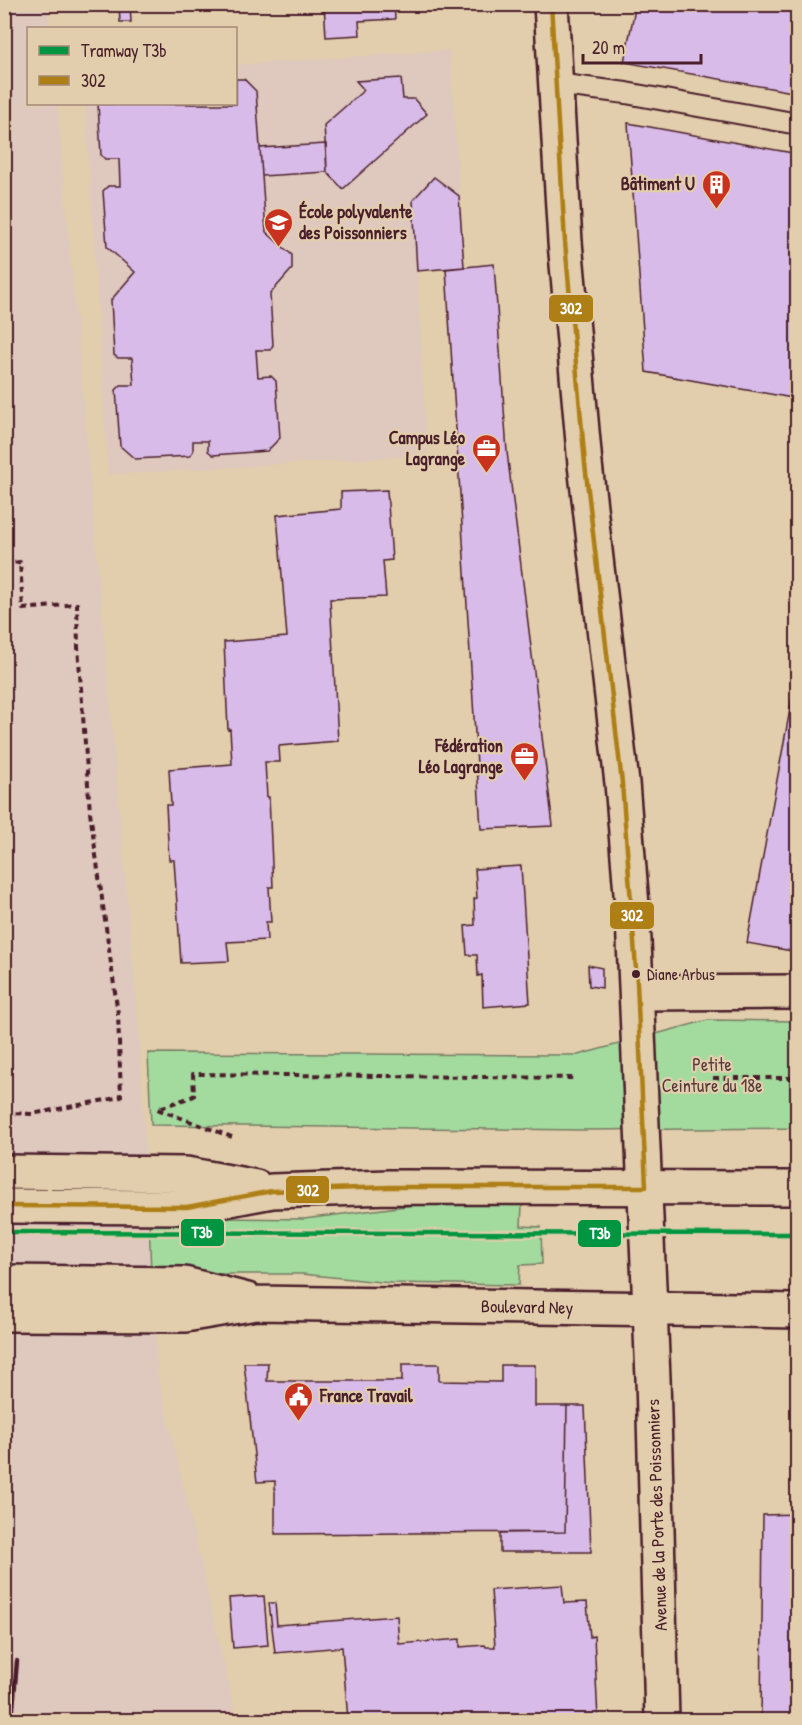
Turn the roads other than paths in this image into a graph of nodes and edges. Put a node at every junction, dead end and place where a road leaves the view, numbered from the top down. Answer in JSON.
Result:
{"nodes":[{"id":1,"x":551,"y":4,"type":"edge"},
{"id":2,"x":556,"y":84,"type":"junction"},
{"id":3,"x":798,"y":124,"type":"edge"},
{"id":4,"x":798,"y":992,"type":"edge"},
{"id":5,"x":638,"y":993,"type":"junction"},
{"id":6,"x":4,"y":1172,"type":"edge"},
{"id":7,"x":646,"y":1187,"type":"junction"},
{"id":8,"x":798,"y":1188,"type":"edge"},
{"id":9,"x":272,"y":1191,"type":"junction"},
{"id":10,"x":4,"y":1206,"type":"edge"},
{"id":11,"x":4,"y":1282,"type":"edge"},
{"id":12,"x":256,"y":1303,"type":"junction"},
{"id":13,"x":650,"y":1309,"type":"junction"},
{"id":14,"x":798,"y":1311,"type":"edge"},
{"id":15,"x":4,"y":1314,"type":"edge"},
{"id":16,"x":662,"y":1720,"type":"edge"}],
"edges":[{"from":1,"to":2,"type":"main road","name":"Avenue de la Porte des Poissonniers"},
{"from":2,"to":3,"type":"lane"},
{"from":2,"to":5,"type":"main road","name":"Avenue de la Porte des Poissonniers"},
{"from":4,"to":5,"type":"main road"},
{"from":5,"to":7,"type":"main road","name":"Avenue de la Porte des Poissonniers"},
{"from":6,"to":9,"type":"main road"},
{"from":7,"to":8,"type":"main road"},
{"from":7,"to":9,"type":"main road"},
{"from":7,"to":13,"type":"main road","name":"Avenue de la Porte des Poissonniers"},
{"from":9,"to":10,"type":"main road"},
{"from":11,"to":12,"type":"main road","name":"Boulevard Ney"},
{"from":12,"to":13,"type":"main road","name":"Boulevard Ney"},
{"from":12,"to":15,"type":"main road","name":"Boulevard Ney"},
{"from":13,"to":14,"type":"main road","name":"Boulevard Ney"},
{"from":13,"to":16,"type":"main road","name":"Avenue de la Porte des Poissonniers"}]}
